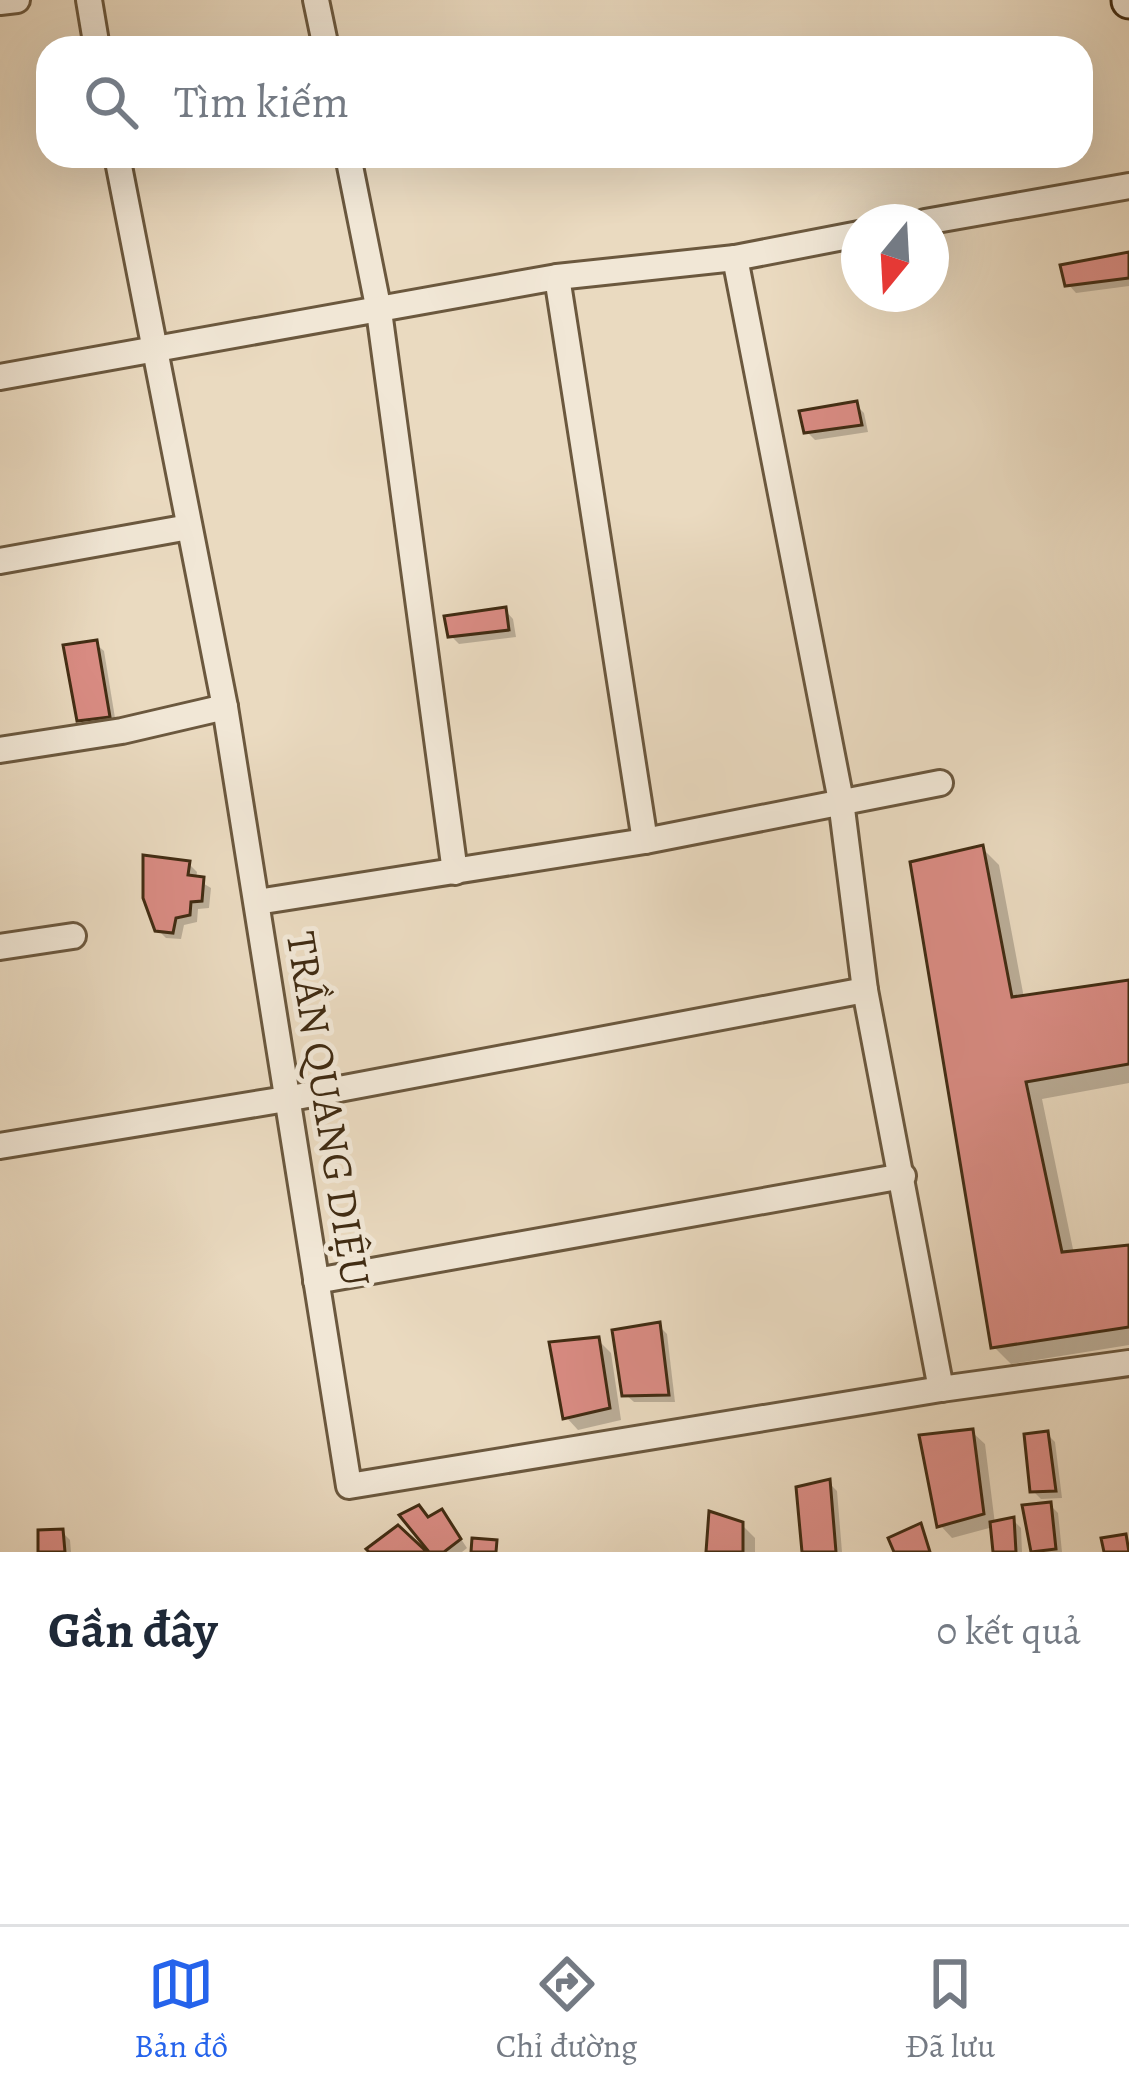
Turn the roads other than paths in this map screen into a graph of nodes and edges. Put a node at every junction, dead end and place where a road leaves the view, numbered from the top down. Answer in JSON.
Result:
{"nodes":[{"id":1,"x":17,"y":0,"type":"edge"},
{"id":2,"x":88,"y":0,"type":"edge"},
{"id":3,"x":316,"y":0,"type":"edge"},
{"id":4,"x":0,"y":2,"type":"edge"},
{"id":5,"x":96,"y":36,"type":"edge"},
{"id":6,"x":324,"y":36,"type":"edge"},
{"id":7,"x":119,"y":168,"type":"edge"},
{"id":8,"x":350,"y":168,"type":"edge"},
{"id":9,"x":1129,"y":186,"type":"edge"},
{"id":10,"x":949,"y":218,"type":"edge"},
{"id":11,"x":841,"y":238,"type":"edge"},
{"id":12,"x":735,"y":258,"type":"junction"},
{"id":13,"x":557,"y":277,"type":"junction"},
{"id":14,"x":379,"y":311,"type":"junction"},
{"id":15,"x":153,"y":350,"type":"junction"},
{"id":16,"x":0,"y":377,"type":"edge"},
{"id":17,"x":189,"y":527,"type":"junction"},
{"id":18,"x":0,"y":561,"type":"edge"},
{"id":19,"x":225,"y":707,"type":"junction"},
{"id":20,"x":0,"y":750,"type":"edge"},
{"id":21,"x":940,"y":783,"type":"dead end"},
{"id":22,"x":841,"y":801,"type":"junction"},
{"id":23,"x":645,"y":841,"type":"junction"},
{"id":24,"x":455,"y":872,"type":"junction"},
{"id":25,"x":257,"y":902,"type":"junction"},
{"id":26,"x":73,"y":936,"type":"dead end"},
{"id":27,"x":0,"y":947,"type":"edge"},
{"id":28,"x":866,"y":989,"type":"junction"},
{"id":29,"x":286,"y":1100,"type":"junction"},
{"id":30,"x":0,"y":1146,"type":"edge"},
{"id":31,"x":904,"y":1176,"type":"junction"},
{"id":32,"x":316,"y":1281,"type":"junction"},
{"id":33,"x":1129,"y":1363,"type":"edge"},
{"id":34,"x":940,"y":1389,"type":"junction"}],
"edges":[{"from":1,"to":4,"type":"street"},
{"from":2,"to":5,"type":"street"},
{"from":3,"to":6,"type":"street"},
{"from":7,"to":15,"type":"street","name":"TRẦN QUANG DIỆU"},
{"from":8,"to":14,"type":"street"},
{"from":9,"to":10,"type":"street"},
{"from":11,"to":12,"type":"street"},
{"from":12,"to":13,"type":"street"},
{"from":12,"to":22,"type":"street"},
{"from":13,"to":14,"type":"street"},
{"from":13,"to":23,"type":"street"},
{"from":14,"to":15,"type":"street"},
{"from":14,"to":24,"type":"street"},
{"from":15,"to":16,"type":"street"},
{"from":15,"to":17,"type":"street","name":"TRẦN QUANG DIỆU"},
{"from":17,"to":18,"type":"street"},
{"from":17,"to":19,"type":"street","name":"TRẦN QUANG DIỆU"},
{"from":19,"to":20,"type":"street"},
{"from":19,"to":25,"type":"street","name":"TRẦN QUANG DIỆU"},
{"from":21,"to":22,"type":"street"},
{"from":22,"to":23,"type":"street"},
{"from":22,"to":28,"type":"street"},
{"from":23,"to":24,"type":"street"},
{"from":24,"to":25,"type":"street"},
{"from":25,"to":29,"type":"street","name":"TRẦN QUANG DIỆU"},
{"from":26,"to":27,"type":"street"},
{"from":28,"to":29,"type":"street"},
{"from":28,"to":31,"type":"street"},
{"from":29,"to":30,"type":"street"},
{"from":29,"to":32,"type":"street","name":"TRẦN QUANG DIỆU"},
{"from":31,"to":32,"type":"street"},
{"from":31,"to":34,"type":"street"},
{"from":32,"to":34,"type":"street","name":"TRẦN QUANG DIỆU"},
{"from":33,"to":34,"type":"street"}]}
